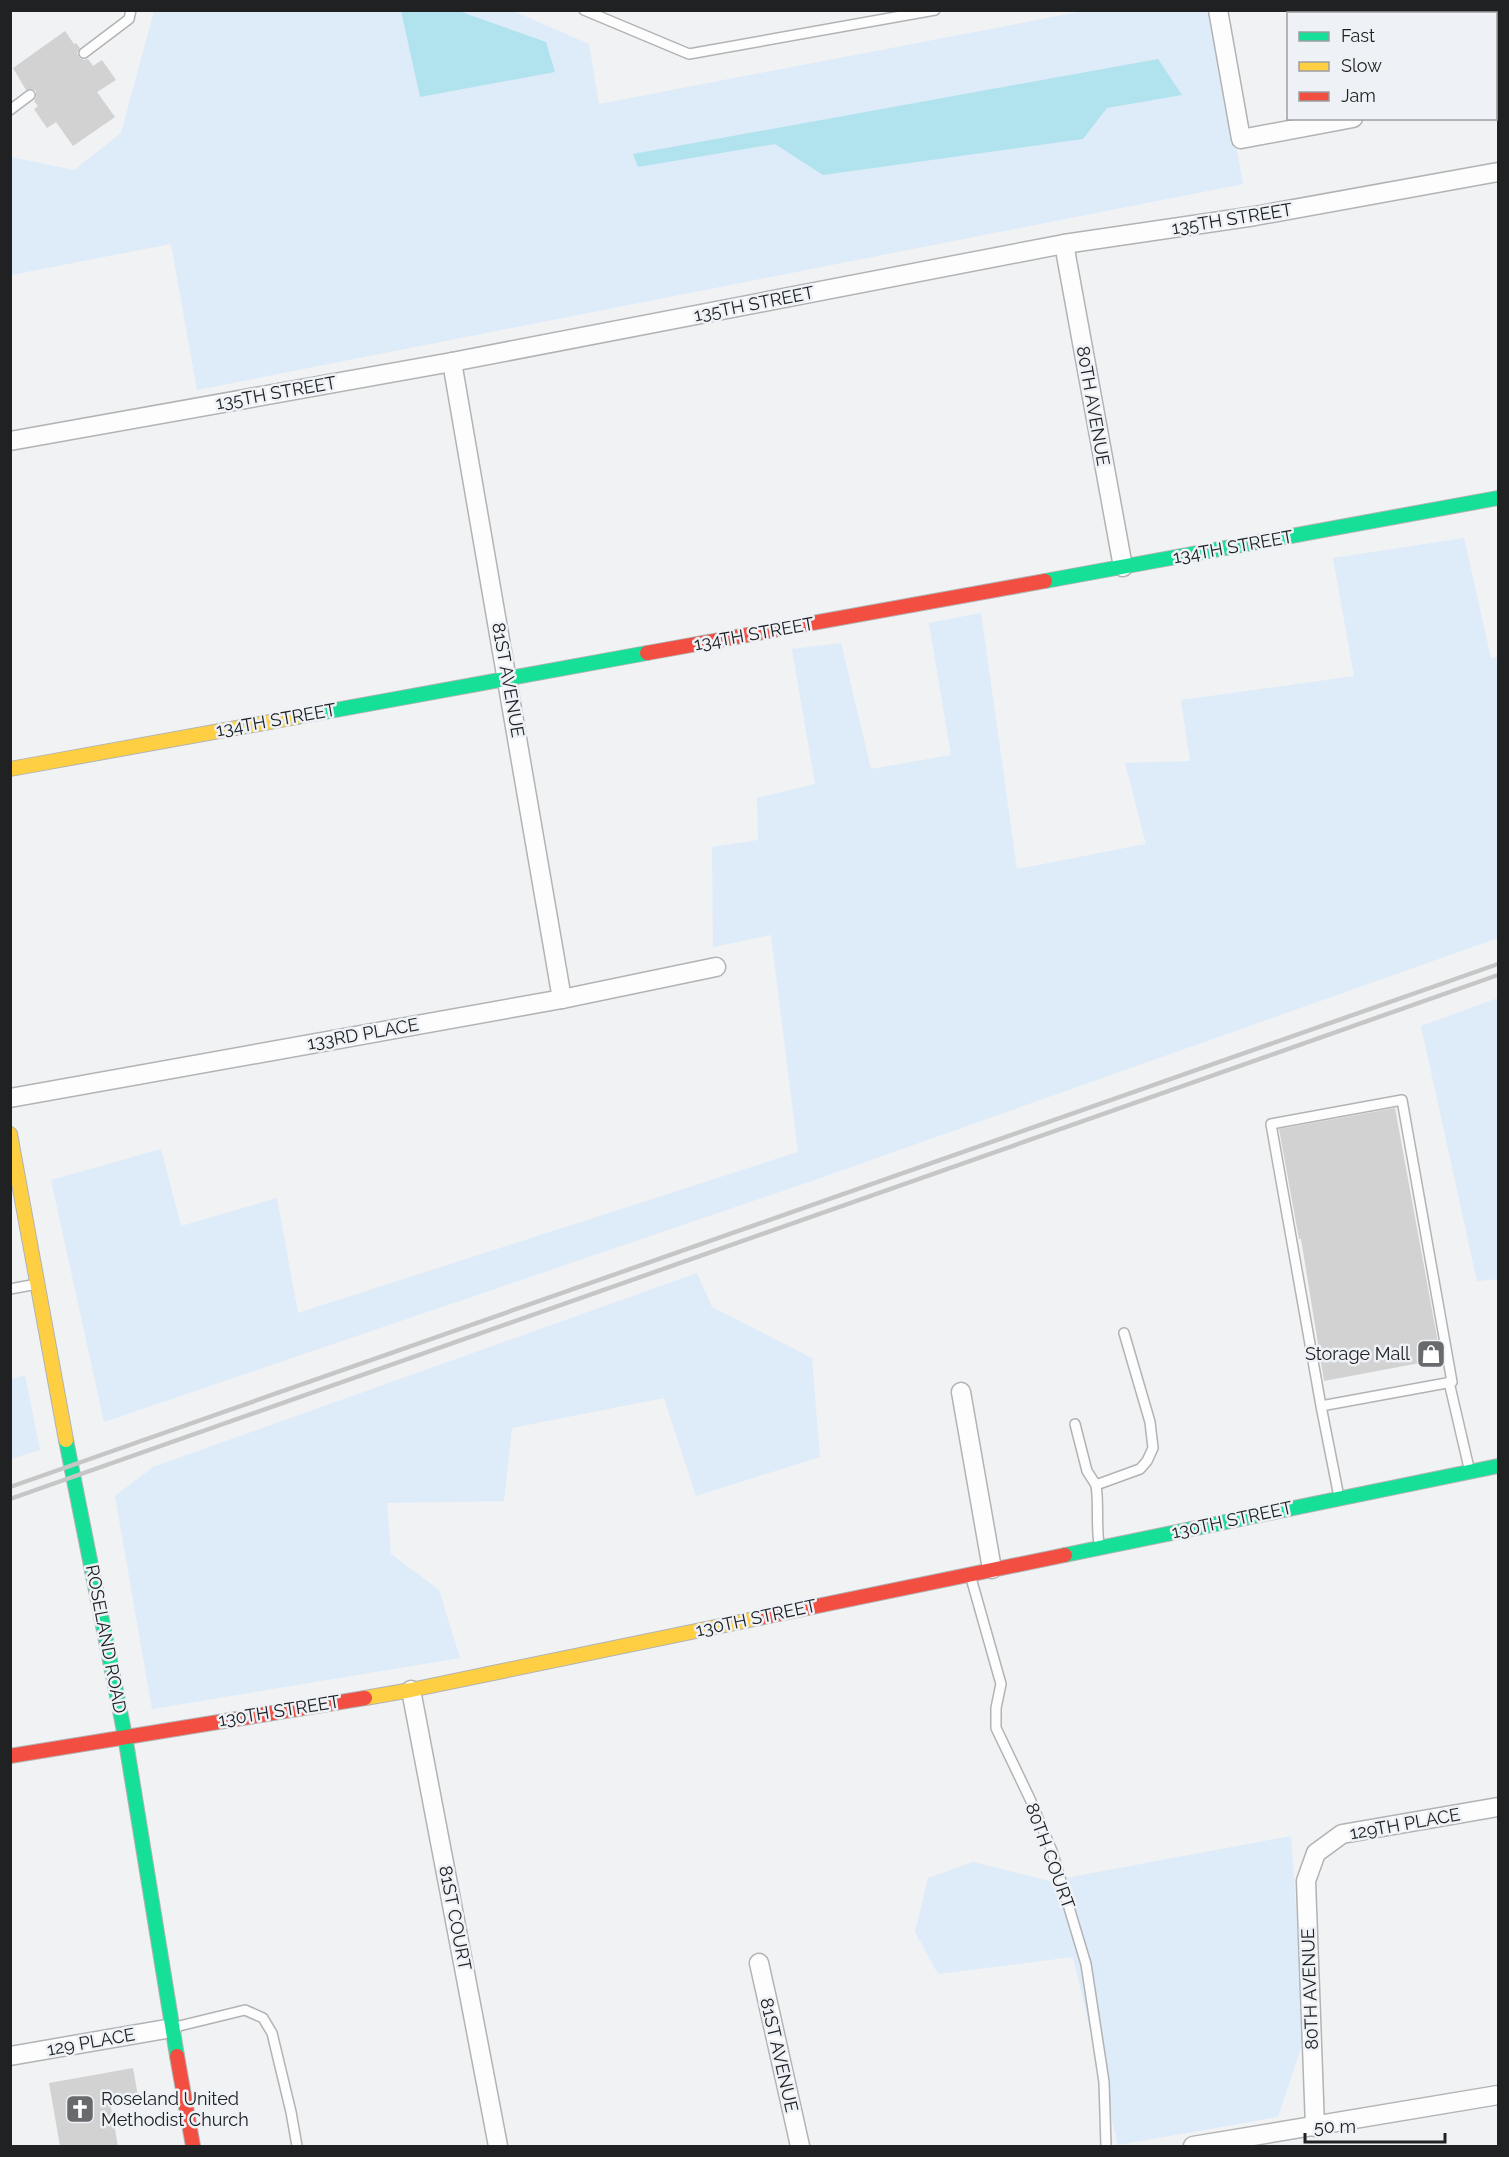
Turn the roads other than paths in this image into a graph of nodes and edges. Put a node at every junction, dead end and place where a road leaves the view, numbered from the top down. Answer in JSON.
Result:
{"nodes":[{"id":1,"x":131,"y":10,"type":"edge"},
{"id":2,"x":584,"y":10,"type":"edge"},
{"id":3,"x":935,"y":10,"type":"edge"},
{"id":4,"x":1218,"y":10,"type":"edge"},
{"id":5,"x":84,"y":53,"type":"dead end"},
{"id":6,"x":30,"y":95,"type":"dead end"},
{"id":7,"x":10,"y":110,"type":"edge"},
{"id":8,"x":1342,"y":120,"type":"edge"},
{"id":9,"x":1498,"y":172,"type":"edge"},
{"id":10,"x":1064,"y":244,"type":"junction"},
{"id":11,"x":452,"y":362,"type":"junction"},
{"id":12,"x":10,"y":441,"type":"edge"},
{"id":13,"x":1498,"y":498,"type":"edge"},
{"id":14,"x":1123,"y":567,"type":"junction"},
{"id":15,"x":508,"y":678,"type":"junction"},
{"id":16,"x":10,"y":769,"type":"edge"},
{"id":17,"x":716,"y":968,"type":"dead end"},
{"id":18,"x":562,"y":999,"type":"junction"},
{"id":19,"x":10,"y":1098,"type":"edge"},
{"id":20,"x":10,"y":1134,"type":"edge"},
{"id":21,"x":39,"y":1284,"type":"junction"},
{"id":22,"x":10,"y":1289,"type":"edge"},
{"id":23,"x":1124,"y":1333,"type":"dead end"},
{"id":24,"x":1449,"y":1382,"type":"junction"},
{"id":25,"x":961,"y":1392,"type":"dead end"},
{"id":26,"x":1321,"y":1406,"type":"junction"},
{"id":27,"x":1075,"y":1424,"type":"dead end"},
{"id":28,"x":1498,"y":1466,"type":"edge"},
{"id":29,"x":1470,"y":1470,"type":"junction"},
{"id":30,"x":1096,"y":1485,"type":"junction"},
{"id":31,"x":1339,"y":1497,"type":"junction"},
{"id":32,"x":1099,"y":1547,"type":"junction"},
{"id":33,"x":992,"y":1569,"type":"junction"},
{"id":34,"x":969,"y":1574,"type":"junction"},
{"id":35,"x":411,"y":1690,"type":"junction"},
{"id":36,"x":125,"y":1736,"type":"junction"},
{"id":37,"x":10,"y":1756,"type":"edge"},
{"id":38,"x":1498,"y":1807,"type":"edge"},
{"id":39,"x":1316,"y":1853,"type":"joint"},
{"id":40,"x":759,"y":1963,"type":"dead end"},
{"id":41,"x":172,"y":2028,"type":"junction"},
{"id":42,"x":10,"y":2056,"type":"edge"},
{"id":43,"x":1498,"y":2095,"type":"edge"},
{"id":44,"x":1315,"y":2127,"type":"junction"},
{"id":45,"x":193,"y":2146,"type":"edge"},
{"id":46,"x":297,"y":2146,"type":"edge"},
{"id":47,"x":498,"y":2146,"type":"edge"},
{"id":48,"x":800,"y":2146,"type":"edge"},
{"id":49,"x":1106,"y":2146,"type":"edge"},
{"id":50,"x":1193,"y":2146,"type":"edge"}],
"edges":[{"from":1,"to":5,"type":"lane"},
{"from":2,"to":3,"type":"lane"},
{"from":4,"to":8,"type":"street"},
{"from":6,"to":7,"type":"lane"},
{"from":9,"to":10,"type":"street","name":"135TH STREET"},
{"from":10,"to":11,"type":"street","name":"135TH STREET"},
{"from":10,"to":14,"type":"street","name":"80TH AVENUE"},
{"from":11,"to":12,"type":"street","name":"135TH STREET"},
{"from":11,"to":15,"type":"street","name":"81ST AVENUE"},
{"from":13,"to":14,"type":"street","name":"134TH STREET"},
{"from":14,"to":15,"type":"street","name":"134TH STREET"},
{"from":15,"to":16,"type":"street","name":"134TH STREET"},
{"from":15,"to":18,"type":"street","name":"81ST AVENUE"},
{"from":17,"to":18,"type":"street","name":"133RD PLACE"},
{"from":18,"to":19,"type":"street","name":"133RD PLACE"},
{"from":20,"to":21,"type":"street","name":"ROSELAND ROAD"},
{"from":21,"to":22,"type":"lane"},
{"from":21,"to":36,"type":"street","name":"ROSELAND ROAD"},
{"from":23,"to":30,"type":"lane"},
{"from":24,"to":26,"type":"lane"},
{"from":24,"to":26,"type":"lane"},
{"from":24,"to":29,"type":"lane"},
{"from":25,"to":33,"type":"street"},
{"from":26,"to":31,"type":"lane"},
{"from":27,"to":30,"type":"lane"},
{"from":28,"to":29,"type":"street","name":"130TH STREET"},
{"from":29,"to":31,"type":"street","name":"130TH STREET"},
{"from":30,"to":32,"type":"lane"},
{"from":31,"to":32,"type":"street","name":"130TH STREET"},
{"from":32,"to":33,"type":"street","name":"130TH STREET"},
{"from":33,"to":34,"type":"street","name":"130TH STREET"},
{"from":34,"to":35,"type":"street","name":"130TH STREET"},
{"from":34,"to":49,"type":"lane","name":"80TH COURT"},
{"from":35,"to":36,"type":"street","name":"130TH STREET"},
{"from":35,"to":47,"type":"street","name":"81ST COURT"},
{"from":36,"to":37,"type":"street","name":"130TH STREET"},
{"from":36,"to":41,"type":"street","name":"ROSELAND ROAD"},
{"from":38,"to":39,"type":"street","name":"129TH PLACE"},
{"from":39,"to":44,"type":"street","name":"80TH AVENUE"},
{"from":40,"to":48,"type":"street","name":"81ST AVENUE"},
{"from":41,"to":42,"type":"street","name":"129 PLACE"},
{"from":41,"to":45,"type":"street","name":"ROSELAND ROAD"},
{"from":41,"to":46,"type":"lane"},
{"from":43,"to":44,"type":"street"},
{"from":44,"to":50,"type":"street"}]}
